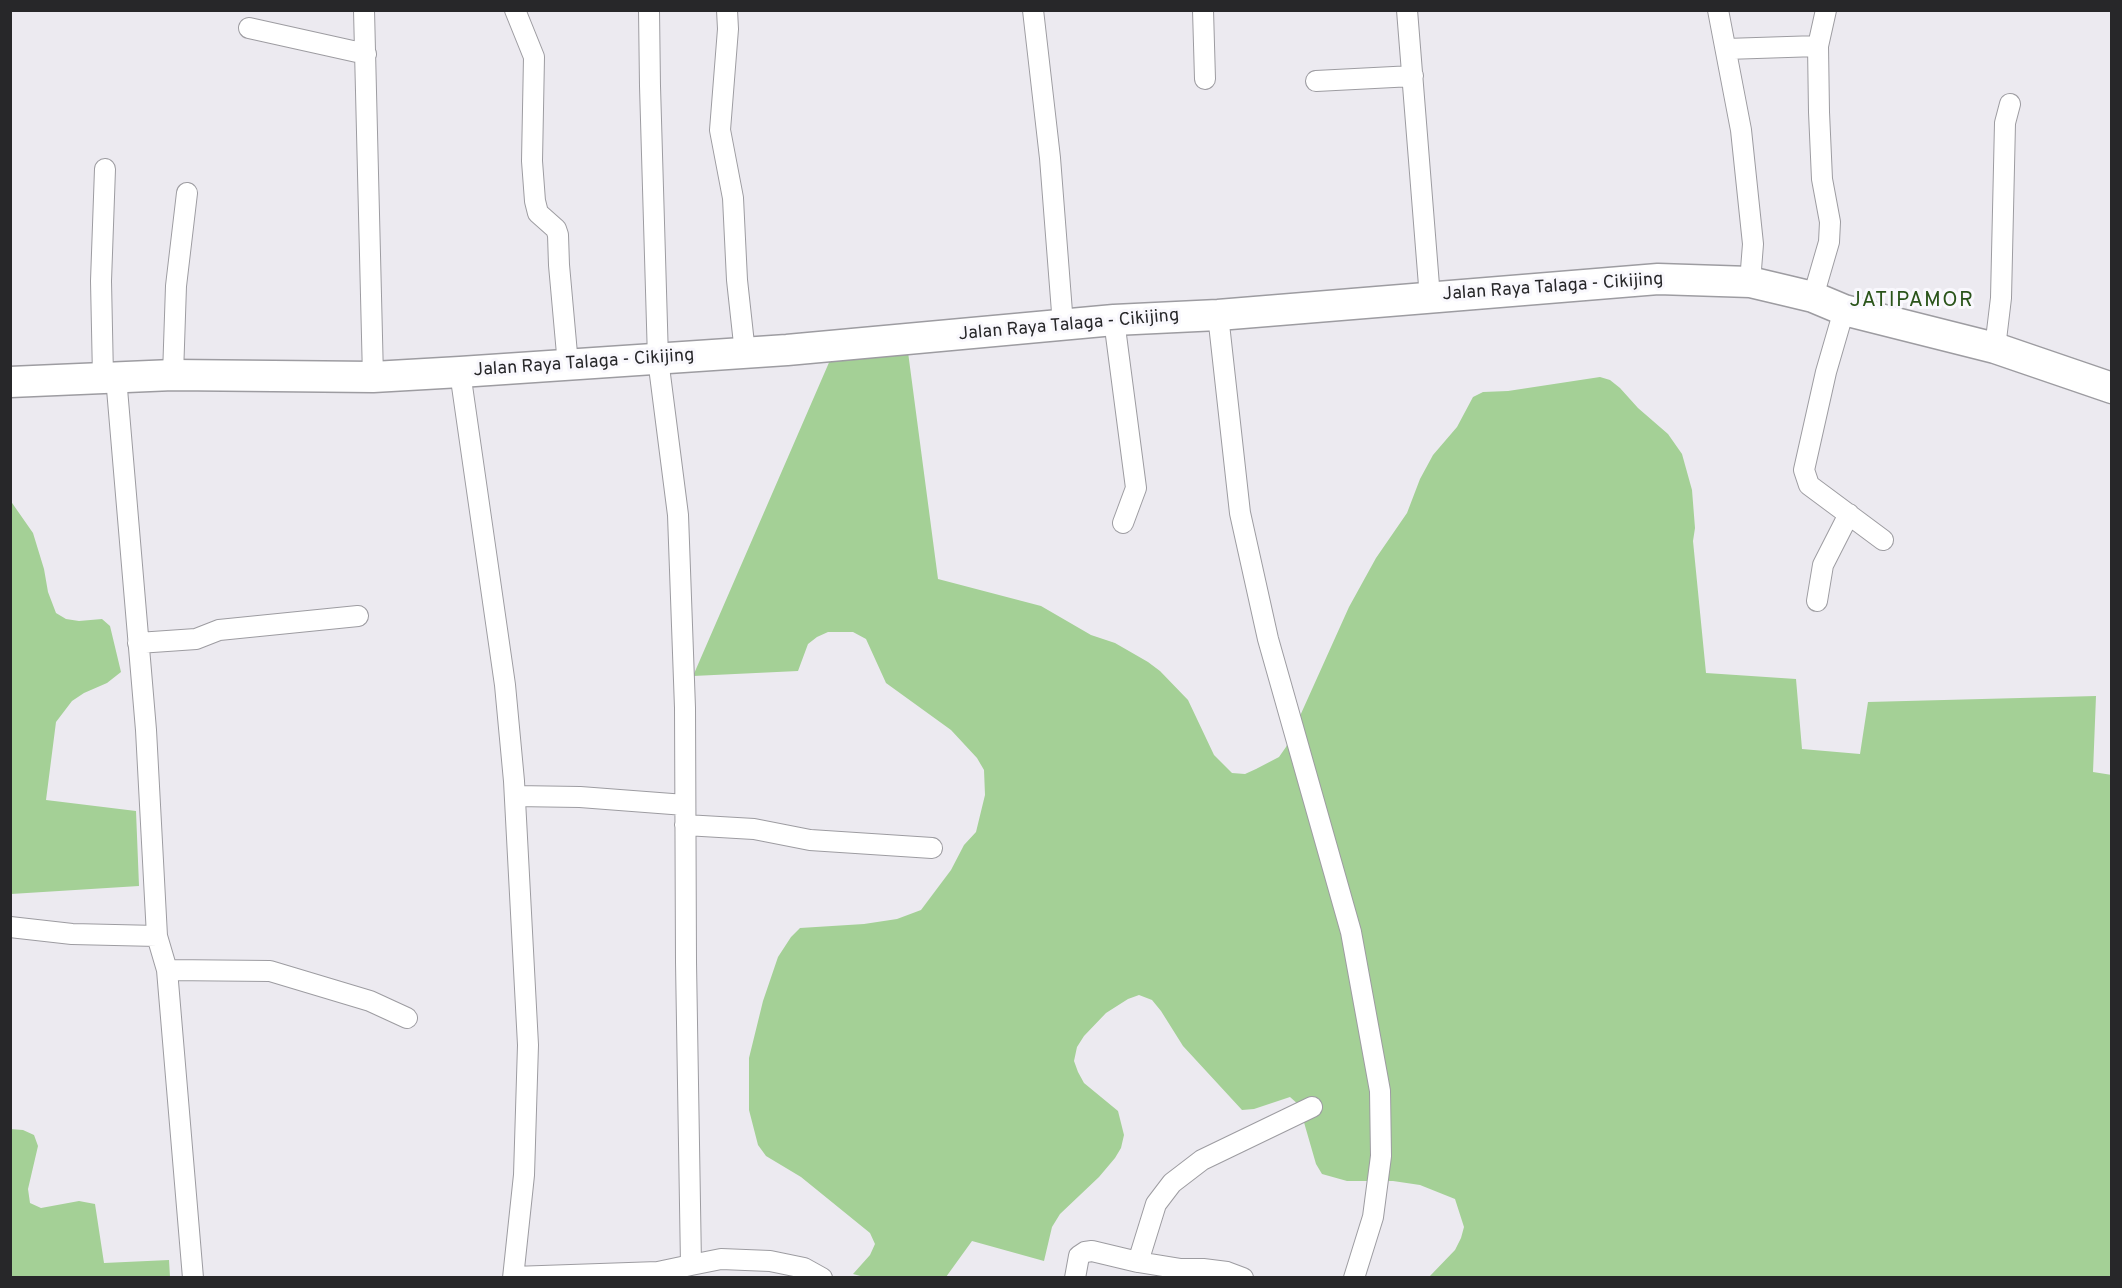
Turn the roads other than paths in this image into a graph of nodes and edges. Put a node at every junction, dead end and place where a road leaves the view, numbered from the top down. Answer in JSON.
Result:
{"nodes":[{"id":1,"x":364,"y":10,"type":"edge"},
{"id":2,"x":516,"y":10,"type":"edge"},
{"id":3,"x":650,"y":10,"type":"edge"},
{"id":4,"x":727,"y":10,"type":"edge"},
{"id":5,"x":1033,"y":10,"type":"edge"},
{"id":6,"x":1203,"y":10,"type":"edge"},
{"id":7,"x":1407,"y":10,"type":"edge"},
{"id":8,"x":1718,"y":10,"type":"edge"},
{"id":9,"x":1826,"y":10,"type":"edge"},
{"id":10,"x":249,"y":28,"type":"dead end"},
{"id":11,"x":1818,"y":46,"type":"junction"},
{"id":12,"x":1726,"y":49,"type":"junction"},
{"id":13,"x":366,"y":54,"type":"junction"},
{"id":14,"x":1413,"y":76,"type":"junction"},
{"id":15,"x":1205,"y":79,"type":"dead end"},
{"id":16,"x":1316,"y":81,"type":"dead end"},
{"id":17,"x":2010,"y":104,"type":"dead end"},
{"id":18,"x":105,"y":169,"type":"dead end"},
{"id":19,"x":187,"y":193,"type":"dead end"},
{"id":20,"x":1750,"y":282,"type":"junction"},
{"id":21,"x":1813,"y":297,"type":"junction"},
{"id":22,"x":1430,"y":298,"type":"junction"},
{"id":23,"x":1844,"y":310,"type":"junction"},
{"id":24,"x":1218,"y":315,"type":"junction"},
{"id":25,"x":1114,"y":320,"type":"junction"},
{"id":26,"x":1063,"y":325,"type":"junction"},
{"id":27,"x":1995,"y":348,"type":"junction"},
{"id":28,"x":745,"y":353,"type":"junction"},
{"id":29,"x":658,"y":359,"type":"junction"},
{"id":30,"x":568,"y":365,"type":"junction"},
{"id":31,"x":460,"y":372,"type":"junction"},
{"id":32,"x":173,"y":375,"type":"junction"},
{"id":33,"x":109,"y":377,"type":"junction"},
{"id":34,"x":373,"y":377,"type":"junction"},
{"id":35,"x":10,"y":382,"type":"edge"},
{"id":36,"x":2112,"y":387,"type":"edge"},
{"id":37,"x":1849,"y":514,"type":"junction"},
{"id":38,"x":1123,"y":523,"type":"dead end"},
{"id":39,"x":1883,"y":540,"type":"dead end"},
{"id":40,"x":1817,"y":601,"type":"dead end"},
{"id":41,"x":358,"y":616,"type":"dead end"},
{"id":42,"x":138,"y":643,"type":"junction"},
{"id":43,"x":515,"y":796,"type":"junction"},
{"id":44,"x":685,"y":805,"type":"junction"},
{"id":45,"x":685,"y":825,"type":"junction"},
{"id":46,"x":932,"y":848,"type":"dead end"},
{"id":47,"x":10,"y":927,"type":"edge"},
{"id":48,"x":157,"y":936,"type":"junction"},
{"id":49,"x":167,"y":970,"type":"junction"},
{"id":50,"x":407,"y":1018,"type":"dead end"},
{"id":51,"x":1312,"y":1107,"type":"dead end"},
{"id":52,"x":1138,"y":1262,"type":"junction"},
{"id":53,"x":691,"y":1265,"type":"junction"},
{"id":54,"x":1178,"y":1273,"type":"edge"},
{"id":55,"x":513,"y":1277,"type":"edge"},
{"id":56,"x":193,"y":1278,"type":"edge"},
{"id":57,"x":822,"y":1278,"type":"edge"},
{"id":58,"x":1075,"y":1278,"type":"edge"},
{"id":59,"x":1243,"y":1278,"type":"edge"},
{"id":60,"x":1354,"y":1278,"type":"edge"}],
"edges":[{"from":1,"to":13,"type":"street"},
{"from":2,"to":30,"type":"street"},
{"from":3,"to":29,"type":"street"},
{"from":4,"to":28,"type":"street"},
{"from":5,"to":26,"type":"street"},
{"from":6,"to":15,"type":"street"},
{"from":7,"to":14,"type":"street"},
{"from":8,"to":12,"type":"street"},
{"from":9,"to":11,"type":"street"},
{"from":10,"to":13,"type":"street"},
{"from":11,"to":12,"type":"street"},
{"from":11,"to":21,"type":"street"},
{"from":12,"to":20,"type":"street"},
{"from":13,"to":34,"type":"street"},
{"from":14,"to":16,"type":"street"},
{"from":14,"to":22,"type":"street"},
{"from":17,"to":27,"type":"street"},
{"from":18,"to":33,"type":"street"},
{"from":19,"to":32,"type":"street"},
{"from":20,"to":21,"type":"main road","name":"Jalan Raya Talaga - Cikijing"},
{"from":20,"to":22,"type":"main road","name":"Jalan Raya Talaga - Cikijing"},
{"from":21,"to":23,"type":"main road","name":"Jalan Raya Talaga - Cikijing"},
{"from":22,"to":24,"type":"main road","name":"Jalan Raya Talaga - Cikijing"},
{"from":23,"to":27,"type":"main road","name":"Jalan Raya Talaga - Cikijing"},
{"from":23,"to":37,"type":"street"},
{"from":24,"to":25,"type":"main road","name":"Jalan Raya Talaga - Cikijing"},
{"from":24,"to":60,"type":"street"},
{"from":25,"to":26,"type":"main road","name":"Jalan Raya Talaga - Cikijing"},
{"from":25,"to":38,"type":"street"},
{"from":26,"to":28,"type":"main road","name":"Jalan Raya Talaga - Cikijing"},
{"from":27,"to":36,"type":"main road","name":"Jalan Raya Talaga - Cikijing"},
{"from":28,"to":29,"type":"main road","name":"Jalan Raya Talaga - Cikijing"},
{"from":29,"to":30,"type":"main road","name":"Jalan Raya Talaga - Cikijing"},
{"from":29,"to":44,"type":"street"},
{"from":30,"to":31,"type":"main road","name":"Jalan Raya Talaga - Cikijing"},
{"from":31,"to":34,"type":"main road","name":"Jalan Raya Talaga - Cikijing"},
{"from":31,"to":43,"type":"street"},
{"from":32,"to":33,"type":"main road","name":"Jalan Raya Talaga - Cikijing"},
{"from":32,"to":34,"type":"main road","name":"Jalan Raya Talaga - Cikijing"},
{"from":33,"to":35,"type":"main road","name":"Jalan Raya Talaga - Cikijing"},
{"from":33,"to":42,"type":"street"},
{"from":37,"to":39,"type":"street"},
{"from":37,"to":40,"type":"street"},
{"from":41,"to":42,"type":"street"},
{"from":42,"to":48,"type":"street"},
{"from":43,"to":44,"type":"street"},
{"from":43,"to":55,"type":"street"},
{"from":44,"to":45,"type":"street"},
{"from":45,"to":46,"type":"street"},
{"from":45,"to":53,"type":"street"},
{"from":47,"to":48,"type":"street"},
{"from":48,"to":49,"type":"street"},
{"from":49,"to":50,"type":"street"},
{"from":49,"to":56,"type":"street"},
{"from":51,"to":52,"type":"street"},
{"from":52,"to":54,"type":"street"},
{"from":52,"to":58,"type":"street"},
{"from":53,"to":55,"type":"street"},
{"from":53,"to":57,"type":"street"},
{"from":54,"to":59,"type":"street"}]}
